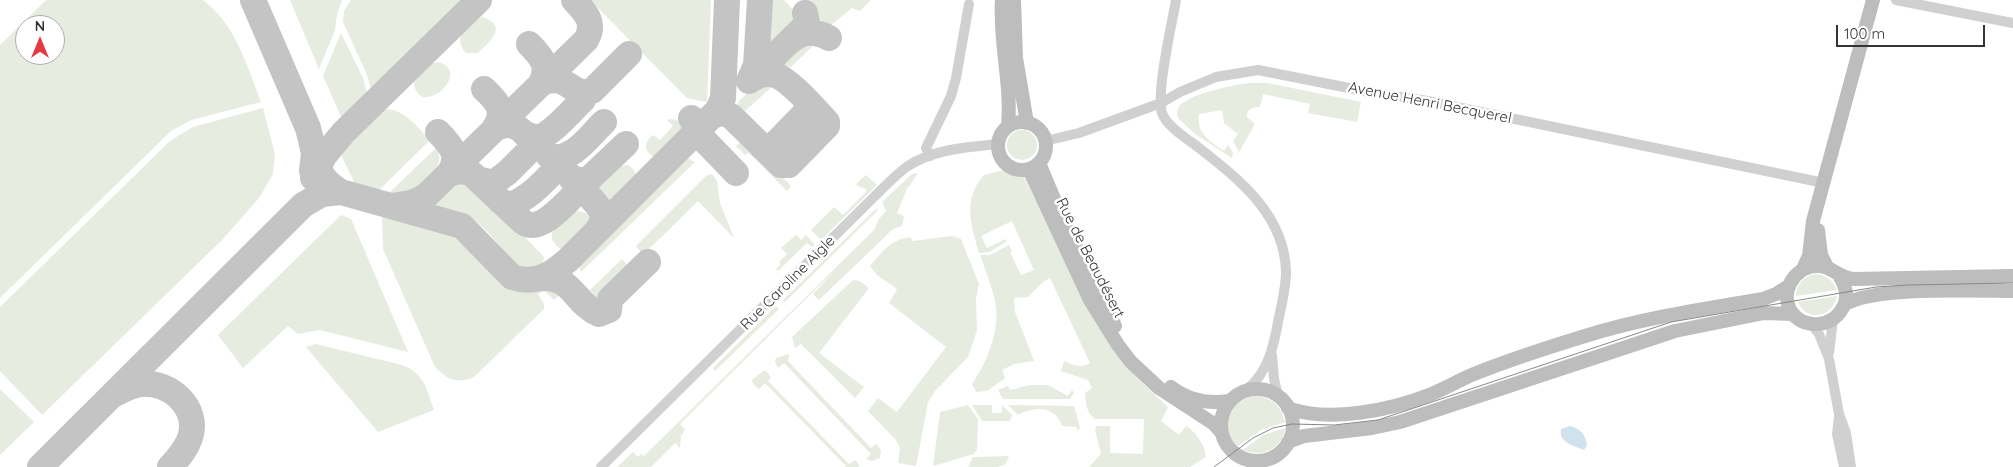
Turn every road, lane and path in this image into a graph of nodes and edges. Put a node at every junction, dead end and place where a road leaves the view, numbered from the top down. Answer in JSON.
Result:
{"nodes":[{"id":1,"x":1002,"y":0,"type":"edge"},
{"id":2,"x":1014,"y":0,"type":"edge"},
{"id":3,"x":1176,"y":0,"type":"edge"},
{"id":4,"x":1873,"y":0,"type":"edge"},
{"id":5,"x":1896,"y":0,"type":"edge"},
{"id":6,"x":969,"y":4,"type":"dead end"},
{"id":7,"x":2013,"y":24,"type":"edge"},
{"id":8,"x":1161,"y":103,"type":"junction"},
{"id":9,"x":1027,"y":123,"type":"junction"},
{"id":10,"x":1008,"y":126,"type":"junction"},
{"id":11,"x":1045,"y":142,"type":"junction"},
{"id":12,"x":998,"y":144,"type":"junction"},
{"id":13,"x":930,"y":156,"type":"junction"},
{"id":14,"x":1034,"y":166,"type":"junction"},
{"id":15,"x":1824,"y":183,"type":"junction"},
{"id":16,"x":1817,"y":207,"type":"junction"},
{"id":17,"x":1828,"y":268,"type":"junction"},
{"id":18,"x":1802,"y":269,"type":"junction"},
{"id":19,"x":2013,"y":276,"type":"edge"},
{"id":20,"x":1840,"y":277,"type":"junction"},
{"id":21,"x":1788,"y":286,"type":"junction"},
{"id":22,"x":2013,"y":291,"type":"edge"},
{"id":23,"x":1844,"y":305,"type":"junction"},
{"id":24,"x":1793,"y":314,"type":"junction"},
{"id":25,"x":1833,"y":319,"type":"junction"},
{"id":26,"x":1811,"y":324,"type":"junction"},
{"id":27,"x":1272,"y":355,"type":"junction"},
{"id":28,"x":1829,"y":359,"type":"junction"},
{"id":29,"x":1246,"y":390,"type":"junction"},
{"id":30,"x":1278,"y":396,"type":"junction"},
{"id":31,"x":1229,"y":401,"type":"junction"},
{"id":32,"x":1288,"y":408,"type":"junction"},
{"id":33,"x":1839,"y":414,"type":"junction"},
{"id":34,"x":1222,"y":433,"type":"junction"},
{"id":35,"x":1288,"y":442,"type":"junction"},
{"id":36,"x":1246,"y":462,"type":"edge"},
{"id":37,"x":1272,"y":462,"type":"edge"},
{"id":38,"x":602,"y":467,"type":"edge"},
{"id":39,"x":1844,"y":467,"type":"edge"},
{"id":40,"x":1851,"y":467,"type":"edge"}],
"edges":[{"from":1,"to":10,"type":"street"},
{"from":2,"to":9,"type":"street"},
{"from":3,"to":8,"type":"street"},
{"from":4,"to":15,"type":"street"},
{"from":5,"to":7,"type":"street"},
{"from":6,"to":13,"type":"street"},
{"from":8,"to":11,"type":"street","name":"Avenue Henri Becquerel"},
{"from":8,"to":15,"type":"street","name":"Avenue Henri Becquerel"},
{"from":8,"to":27,"type":"street"},
{"from":9,"to":10,"type":"street"},
{"from":9,"to":11,"type":"street"},
{"from":10,"to":12,"type":"street"},
{"from":11,"to":14,"type":"street"},
{"from":12,"to":13,"type":"street","name":"Rue Caroline Aigle"},
{"from":12,"to":14,"type":"street"},
{"from":13,"to":38,"type":"street","name":"Rue Caroline Aigle"},
{"from":14,"to":31,"type":"street","name":"Rue de Beaudésert"},
{"from":14,"to":34,"type":"street","name":"Rue de Beaudésert"},
{"from":15,"to":16,"type":"street"},
{"from":16,"to":17,"type":"street"},
{"from":16,"to":18,"type":"street"},
{"from":17,"to":18,"type":"street"},
{"from":17,"to":20,"type":"street"},
{"from":18,"to":21,"type":"street"},
{"from":19,"to":20,"type":"street"},
{"from":20,"to":23,"type":"street"},
{"from":21,"to":24,"type":"street"},
{"from":21,"to":32,"type":"street"},
{"from":22,"to":23,"type":"street"},
{"from":23,"to":25,"type":"street"},
{"from":24,"to":26,"type":"street"},
{"from":24,"to":35,"type":"street"},
{"from":25,"to":26,"type":"street"},
{"from":25,"to":28,"type":"street"},
{"from":26,"to":28,"type":"street"},
{"from":27,"to":29,"type":"street"},
{"from":27,"to":30,"type":"street"},
{"from":28,"to":33,"type":"street"},
{"from":29,"to":30,"type":"street"},
{"from":29,"to":31,"type":"street"},
{"from":30,"to":32,"type":"street"},
{"from":31,"to":34,"type":"street"},
{"from":32,"to":35,"type":"street"},
{"from":33,"to":39,"type":"street"},
{"from":33,"to":40,"type":"street"},
{"from":34,"to":36,"type":"street"},
{"from":35,"to":37,"type":"street"},
{"from":36,"to":37,"type":"street"}]}
